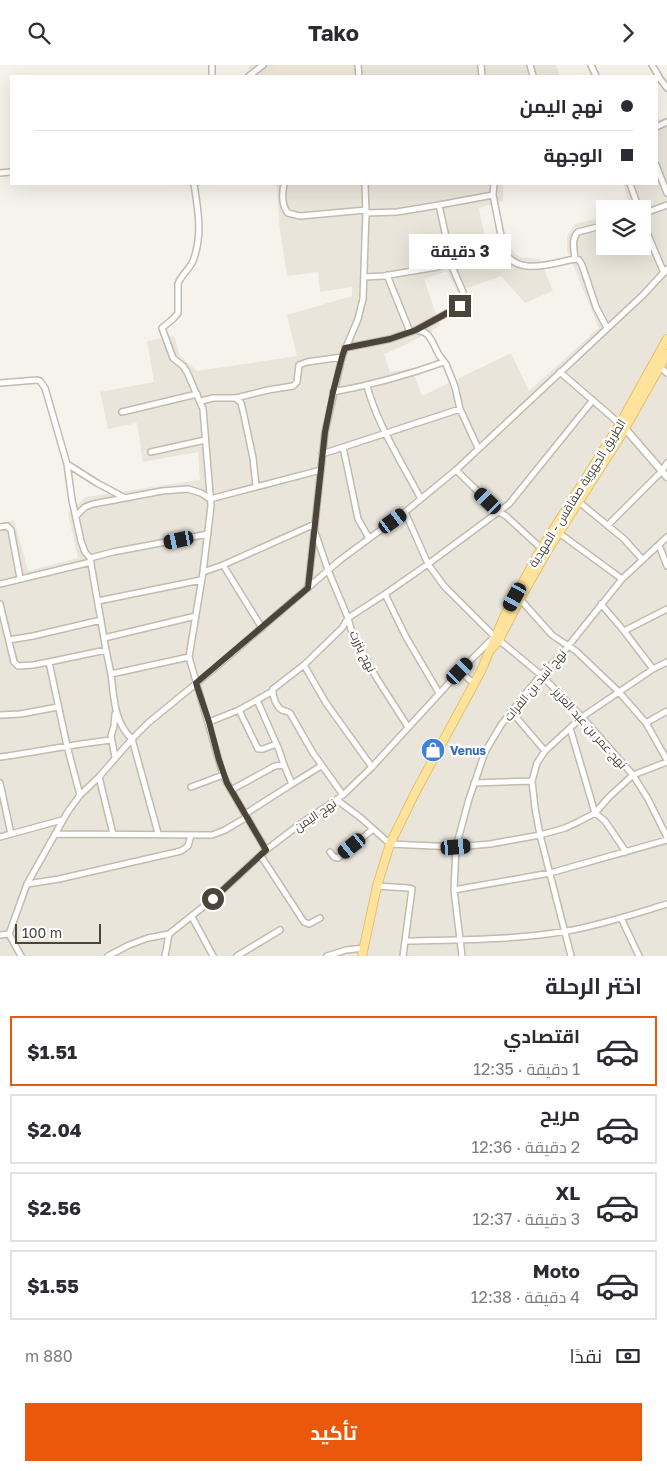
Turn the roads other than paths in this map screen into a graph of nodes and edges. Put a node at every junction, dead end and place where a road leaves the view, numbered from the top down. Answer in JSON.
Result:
{"nodes":[{"id":1,"x":263,"y":65,"type":"edge"},
{"id":2,"x":652,"y":65,"type":"edge"},
{"id":3,"x":250,"y":75,"type":"edge"},
{"id":4,"x":667,"y":88,"type":"edge"},
{"id":5,"x":658,"y":170,"type":"edge"},
{"id":6,"x":194,"y":185,"type":"edge"},
{"id":7,"x":284,"y":185,"type":"edge"},
{"id":8,"x":365,"y":185,"type":"edge"},
{"id":9,"x":494,"y":185,"type":"edge"},
{"id":10,"x":630,"y":185,"type":"edge"},
{"id":11,"x":667,"y":193,"type":"edge"},
{"id":12,"x":493,"y":195,"type":"junction"},
{"id":13,"x":635,"y":200,"type":"edge"},
{"id":14,"x":439,"y":205,"type":"junction"},
{"id":15,"x":667,"y":205,"type":"edge"},
{"id":16,"x":651,"y":211,"type":"edge"},
{"id":17,"x":366,"y":212,"type":"junction"},
{"id":18,"x":596,"y":227,"type":"edge"},
{"id":19,"x":651,"y":241,"type":"edge"},
{"id":20,"x":575,"y":259,"type":"junction"},
{"id":21,"x":451,"y":261,"type":"junction"},
{"id":22,"x":665,"y":271,"type":"edge"},
{"id":23,"x":387,"y":275,"type":"junction"},
{"id":24,"x":364,"y":277,"type":"junction"},
{"id":25,"x":607,"y":328,"type":"junction"},
{"id":26,"x":413,"y":331,"type":"junction"},
{"id":27,"x":667,"y":339,"type":"edge"},
{"id":28,"x":345,"y":348,"type":"junction"},
{"id":29,"x":667,"y":354,"type":"edge"},
{"id":30,"x":342,"y":357,"type":"junction"},
{"id":31,"x":444,"y":362,"type":"junction"},
{"id":32,"x":660,"y":367,"type":"junction"},
{"id":33,"x":560,"y":372,"type":"junction"},
{"id":34,"x":667,"y":373,"type":"edge"},
{"id":35,"x":0,"y":383,"type":"edge"},
{"id":36,"x":368,"y":385,"type":"junction"},
{"id":37,"x":333,"y":392,"type":"junction"},
{"id":38,"x":197,"y":394,"type":"junction"},
{"id":39,"x":236,"y":398,"type":"junction"},
{"id":40,"x":593,"y":400,"type":"junction"},
{"id":41,"x":201,"y":401,"type":"junction"},
{"id":42,"x":460,"y":409,"type":"junction"},
{"id":43,"x":122,"y":412,"type":"dead end"},
{"id":44,"x":623,"y":426,"type":"junction"},
{"id":45,"x":387,"y":433,"type":"junction"},
{"id":46,"x":617,"y":435,"type":"junction"},
{"id":47,"x":205,"y":440,"type":"junction"},
{"id":48,"x":639,"y":446,"type":"junction"},
{"id":49,"x":343,"y":447,"type":"junction"},
{"id":50,"x":478,"y":448,"type":"junction"},
{"id":51,"x":152,"y":452,"type":"dead end"},
{"id":52,"x":322,"y":454,"type":"junction"},
{"id":53,"x":667,"y":463,"type":"edge"},
{"id":54,"x":67,"y":464,"type":"junction"},
{"id":55,"x":456,"y":469,"type":"junction"},
{"id":56,"x":320,"y":470,"type":"junction"},
{"id":57,"x":662,"y":471,"type":"junction"},
{"id":58,"x":667,"y":477,"type":"edge"},
{"id":59,"x":256,"y":486,"type":"junction"},
{"id":60,"x":125,"y":498,"type":"junction"},
{"id":61,"x":210,"y":499,"type":"junction"},
{"id":62,"x":421,"y":499,"type":"junction"},
{"id":63,"x":579,"y":502,"type":"junction"},
{"id":64,"x":405,"y":512,"type":"junction"},
{"id":65,"x":499,"y":512,"type":"junction"},
{"id":66,"x":76,"y":516,"type":"junction"},
{"id":67,"x":315,"y":524,"type":"junction"},
{"id":68,"x":608,"y":525,"type":"junction"},
{"id":69,"x":0,"y":527,"type":"edge"},
{"id":70,"x":314,"y":531,"type":"junction"},
{"id":71,"x":559,"y":533,"type":"junction"},
{"id":72,"x":208,"y":534,"type":"junction"},
{"id":73,"x":667,"y":537,"type":"edge"},
{"id":74,"x":370,"y":538,"type":"junction"},
{"id":75,"x":659,"y":545,"type":"junction"},
{"id":76,"x":544,"y":551,"type":"junction"},
{"id":77,"x":642,"y":559,"type":"junction"},
{"id":78,"x":91,"y":560,"type":"junction"},
{"id":79,"x":428,"y":564,"type":"junction"},
{"id":80,"x":223,"y":565,"type":"junction"},
{"id":81,"x":667,"y":567,"type":"edge"},
{"id":82,"x":328,"y":570,"type":"junction"},
{"id":83,"x":203,"y":572,"type":"junction"},
{"id":84,"x":20,"y":578,"type":"junction"},
{"id":85,"x":622,"y":579,"type":"junction"},
{"id":86,"x":201,"y":580,"type":"junction"},
{"id":87,"x":0,"y":583,"type":"edge"},
{"id":88,"x":308,"y":588,"type":"junction"},
{"id":89,"x":385,"y":594,"type":"junction"},
{"id":90,"x":520,"y":599,"type":"junction"},
{"id":91,"x":98,"y":601,"type":"junction"},
{"id":92,"x":0,"y":604,"type":"edge"},
{"id":93,"x":602,"y":604,"type":"junction"},
{"id":94,"x":667,"y":609,"type":"edge"},
{"id":95,"x":196,"y":616,"type":"junction"},
{"id":96,"x":348,"y":618,"type":"junction"},
{"id":97,"x":101,"y":620,"type":"junction"},
{"id":98,"x":262,"y":628,"type":"junction"},
{"id":99,"x":624,"y":631,"type":"junction"},
{"id":100,"x":104,"y":638,"type":"junction"},
{"id":101,"x":497,"y":638,"type":"junction"},
{"id":102,"x":9,"y":640,"type":"junction"},
{"id":103,"x":568,"y":645,"type":"junction"},
{"id":104,"x":106,"y":650,"type":"junction"},
{"id":105,"x":189,"y":657,"type":"junction"},
{"id":106,"x":473,"y":658,"type":"junction"},
{"id":107,"x":667,"y":662,"type":"edge"},
{"id":108,"x":49,"y":663,"type":"junction"},
{"id":109,"x":304,"y":665,"type":"junction"},
{"id":110,"x":484,"y":665,"type":"junction"},
{"id":111,"x":653,"y":669,"type":"junction"},
{"id":112,"x":460,"y":671,"type":"junction"},
{"id":113,"x":111,"y":674,"type":"junction"},
{"id":114,"x":541,"y":675,"type":"junction"},
{"id":115,"x":196,"y":683,"type":"junction"},
{"id":116,"x":474,"y":684,"type":"junction"},
{"id":117,"x":273,"y":691,"type":"junction"},
{"id":118,"x":619,"y":692,"type":"junction"},
{"id":119,"x":439,"y":693,"type":"junction"},
{"id":120,"x":257,"y":700,"type":"junction"},
{"id":121,"x":58,"y":707,"type":"junction"},
{"id":122,"x":239,"y":710,"type":"junction"},
{"id":123,"x":116,"y":711,"type":"junction"},
{"id":124,"x":511,"y":711,"type":"junction"},
{"id":125,"x":667,"y":711,"type":"edge"},
{"id":126,"x":0,"y":715,"type":"edge"},
{"id":127,"x":582,"y":717,"type":"junction"},
{"id":128,"x":209,"y":722,"type":"junction"},
{"id":129,"x":646,"y":723,"type":"junction"},
{"id":130,"x":408,"y":727,"type":"junction"},
{"id":131,"x":570,"y":728,"type":"junction"},
{"id":132,"x":132,"y":739,"type":"junction"},
{"id":133,"x":111,"y":740,"type":"junction"},
{"id":134,"x":276,"y":744,"type":"junction"},
{"id":135,"x":67,"y":746,"type":"junction"},
{"id":136,"x":545,"y":751,"type":"junction"},
{"id":137,"x":0,"y":757,"type":"edge"},
{"id":138,"x":115,"y":757,"type":"junction"},
{"id":139,"x":667,"y":761,"type":"edge"},
{"id":140,"x":284,"y":765,"type":"junction"},
{"id":141,"x":322,"y":766,"type":"junction"},
{"id":142,"x":372,"y":767,"type":"junction"},
{"id":143,"x":224,"y":775,"type":"junction"},
{"id":144,"x":633,"y":775,"type":"junction"},
{"id":145,"x":99,"y":777,"type":"junction"},
{"id":146,"x":532,"y":781,"type":"junction"},
{"id":147,"x":0,"y":783,"type":"edge"},
{"id":148,"x":474,"y":783,"type":"junction"},
{"id":149,"x":292,"y":784,"type":"junction"},
{"id":150,"x":191,"y":787,"type":"dead end"},
{"id":151,"x":231,"y":790,"type":"junction"},
{"id":152,"x":80,"y":795,"type":"junction"},
{"id":153,"x":343,"y":795,"type":"junction"},
{"id":154,"x":337,"y":800,"type":"junction"},
{"id":155,"x":595,"y":813,"type":"junction"},
{"id":156,"x":246,"y":815,"type":"junction"},
{"id":157,"x":62,"y":820,"type":"junction"},
{"id":158,"x":373,"y":829,"type":"junction"},
{"id":159,"x":158,"y":833,"type":"junction"},
{"id":160,"x":11,"y":834,"type":"junction"},
{"id":161,"x":55,"y":834,"type":"junction"},
{"id":162,"x":114,"y":835,"type":"junction"},
{"id":163,"x":191,"y":835,"type":"junction"},
{"id":164,"x":540,"y":835,"type":"junction"},
{"id":165,"x":0,"y":837,"type":"edge"},
{"id":166,"x":667,"y":838,"type":"edge"},
{"id":167,"x":390,"y":844,"type":"junction"},
{"id":168,"x":456,"y":847,"type":"junction"},
{"id":169,"x":266,"y":850,"type":"junction"},
{"id":170,"x":626,"y":851,"type":"junction"},
{"id":171,"x":330,"y":852,"type":"dead end"},
{"id":172,"x":261,"y":856,"type":"junction"},
{"id":173,"x":550,"y":873,"type":"junction"},
{"id":174,"x":27,"y":884,"type":"junction"},
{"id":175,"x":377,"y":886,"type":"junction"},
{"id":176,"x":454,"y":890,"type":"junction"},
{"id":177,"x":667,"y":904,"type":"edge"},
{"id":178,"x":192,"y":917,"type":"junction"},
{"id":179,"x":320,"y":918,"type":"dead end"},
{"id":180,"x":621,"y":918,"type":"junction"},
{"id":181,"x":280,"y":930,"type":"dead end"},
{"id":182,"x":566,"y":931,"type":"junction"},
{"id":183,"x":10,"y":934,"type":"junction"},
{"id":184,"x":169,"y":934,"type":"junction"},
{"id":185,"x":0,"y":935,"type":"edge"},
{"id":186,"x":460,"y":940,"type":"junction"},
{"id":187,"x":406,"y":941,"type":"junction"},
{"id":188,"x":363,"y":952,"type":"edge"},
{"id":189,"x":21,"y":956,"type":"edge"},
{"id":190,"x":108,"y":956,"type":"edge"},
{"id":191,"x":166,"y":956,"type":"edge"},
{"id":192,"x":213,"y":956,"type":"edge"},
{"id":193,"x":237,"y":956,"type":"edge"},
{"id":194,"x":326,"y":956,"type":"edge"},
{"id":195,"x":403,"y":956,"type":"edge"},
{"id":196,"x":462,"y":956,"type":"edge"},
{"id":197,"x":572,"y":956,"type":"edge"},
{"id":198,"x":639,"y":956,"type":"edge"}],
"edges":[{"from":1,"to":3,"type":"street"},
{"from":2,"to":4,"type":"street"},
{"from":5,"to":11,"type":"street"},
{"from":6,"to":38,"type":"street"},
{"from":7,"to":17,"type":"street"},
{"from":8,"to":17,"type":"street"},
{"from":9,"to":12,"type":"street"},
{"from":10,"to":13,"type":"street"},
{"from":12,"to":14,"type":"street"},
{"from":12,"to":20,"type":"street"},
{"from":14,"to":17,"type":"street"},
{"from":14,"to":21,"type":"street"},
{"from":15,"to":16,"type":"street"},
{"from":17,"to":24,"type":"street"},
{"from":18,"to":20,"type":"street"},
{"from":19,"to":22,"type":"street"},
{"from":20,"to":25,"type":"street"},
{"from":21,"to":23,"type":"street"},
{"from":21,"to":26,"type":"street"},
{"from":22,"to":25,"type":"street"},
{"from":23,"to":24,"type":"street"},
{"from":23,"to":26,"type":"street"},
{"from":24,"to":28,"type":"street"},
{"from":25,"to":33,"type":"street"},
{"from":26,"to":28,"type":"street"},
{"from":26,"to":31,"type":"street"},
{"from":27,"to":44,"type":"main road","name":"الطريق الجهوية صفاقس - المهدية"},
{"from":28,"to":30,"type":"street"},
{"from":29,"to":32,"type":"main road","name":"الطريق الجهوية صفاقس - المهدية"},
{"from":30,"to":37,"type":"street"},
{"from":30,"to":39,"type":"street"},
{"from":31,"to":36,"type":"street"},
{"from":31,"to":42,"type":"street"},
{"from":32,"to":34,"type":"street"},
{"from":32,"to":44,"type":"main road","name":"الطريق الجهوية صفاقس - المهدية"},
{"from":33,"to":40,"type":"street"},
{"from":33,"to":50,"type":"street"},
{"from":35,"to":54,"type":"street"},
{"from":36,"to":37,"type":"street"},
{"from":36,"to":45,"type":"street"},
{"from":37,"to":52,"type":"street"},
{"from":38,"to":41,"type":"street"},
{"from":38,"to":43,"type":"street"},
{"from":39,"to":41,"type":"street"},
{"from":39,"to":59,"type":"street"},
{"from":40,"to":44,"type":"street"},
{"from":40,"to":65,"type":"street"},
{"from":41,"to":47,"type":"street"},
{"from":42,"to":45,"type":"street"},
{"from":42,"to":50,"type":"street"},
{"from":44,"to":46,"type":"main road","name":"الطريق الجهوية صفاقس - المهدية"},
{"from":44,"to":48,"type":"street"},
{"from":45,"to":49,"type":"street"},
{"from":45,"to":62,"type":"street"},
{"from":46,"to":48,"type":"street"},
{"from":46,"to":63,"type":"main road","name":"الطريق الجهوية صفاقس - المهدية"},
{"from":46,"to":76,"type":"main road","name":"الطريق الجهوية صفاقس - المهدية"},
{"from":47,"to":51,"type":"street"},
{"from":47,"to":61,"type":"street"},
{"from":48,"to":57,"type":"street"},
{"from":49,"to":52,"type":"street"},
{"from":49,"to":74,"type":"street"},
{"from":50,"to":55,"type":"street"},
{"from":52,"to":56,"type":"street"},
{"from":53,"to":57,"type":"street"},
{"from":54,"to":60,"type":"street"},
{"from":54,"to":66,"type":"street"},
{"from":55,"to":62,"type":"street"},
{"from":55,"to":65,"type":"street"},
{"from":56,"to":59,"type":"street"},
{"from":56,"to":67,"type":"street"},
{"from":57,"to":58,"type":"street"},
{"from":57,"to":68,"type":"street"},
{"from":59,"to":61,"type":"street"},
{"from":60,"to":61,"type":"street"},
{"from":60,"to":66,"type":"street"},
{"from":61,"to":72,"type":"street"},
{"from":62,"to":64,"type":"street"},
{"from":63,"to":68,"type":"street"},
{"from":63,"to":71,"type":"main road","name":"الطريق الجهوية صفاقس - المهدية"},
{"from":64,"to":74,"type":"street"},
{"from":64,"to":79,"type":"street","name":"نهج عمر بن عبد العزيز"},
{"from":65,"to":76,"type":"street"},
{"from":65,"to":79,"type":"street"},
{"from":66,"to":78,"type":"street"},
{"from":67,"to":70,"type":"street"},
{"from":67,"to":80,"type":"street"},
{"from":68,"to":77,"type":"street"},
{"from":69,"to":84,"type":"street"},
{"from":70,"to":82,"type":"street","name":"نهج بنزرت"},
{"from":70,"to":88,"type":"street"},
{"from":71,"to":76,"type":"main road","name":"الطريق الجهوية صفاقس - المهدية"},
{"from":71,"to":85,"type":"street"},
{"from":72,"to":78,"type":"street"},
{"from":72,"to":83,"type":"street"},
{"from":73,"to":75,"type":"street","name":"نهج أسد بن الفرات"},
{"from":74,"to":82,"type":"street"},
{"from":75,"to":77,"type":"street","name":"نهج أسد بن الفرات"},
{"from":75,"to":81,"type":"street"},
{"from":76,"to":90,"type":"main road","name":"الطريق الجهوية صفاقس - المهدية"},
{"from":76,"to":101,"type":"main road","name":"الطريق الجهوية صفاقس - المهدية"},
{"from":77,"to":85,"type":"street","name":"نهج أسد بن الفرات"},
{"from":78,"to":84,"type":"street"},
{"from":78,"to":91,"type":"street"},
{"from":79,"to":89,"type":"street"},
{"from":79,"to":101,"type":"street","name":"نهج عمر بن عبد العزيز"},
{"from":80,"to":83,"type":"street"},
{"from":80,"to":98,"type":"street"},
{"from":82,"to":88,"type":"street"},
{"from":82,"to":96,"type":"street","name":"نهج بنزرت"},
{"from":83,"to":86,"type":"street"},
{"from":84,"to":87,"type":"street"},
{"from":85,"to":93,"type":"street","name":"نهج أسد بن الفرات"},
{"from":86,"to":91,"type":"street"},
{"from":86,"to":95,"type":"street"},
{"from":88,"to":98,"type":"street"},
{"from":89,"to":96,"type":"street"},
{"from":89,"to":119,"type":"street"},
{"from":90,"to":101,"type":"main road","name":"الطريق الجهوية صفاقس - المهدية"},
{"from":90,"to":103,"type":"street"},
{"from":91,"to":97,"type":"street"},
{"from":92,"to":102,"type":"street"},
{"from":93,"to":99,"type":"street"},
{"from":93,"to":103,"type":"street","name":"نهج أسد بن الفرات"},
{"from":94,"to":99,"type":"street"},
{"from":95,"to":100,"type":"street"},
{"from":95,"to":105,"type":"street"},
{"from":96,"to":109,"type":"street"},
{"from":96,"to":130,"type":"street","name":"نهج بنزرت"},
{"from":97,"to":100,"type":"street"},
{"from":97,"to":102,"type":"street"},
{"from":98,"to":115,"type":"street"},
{"from":99,"to":111,"type":"street"},
{"from":100,"to":104,"type":"street"},
{"from":101,"to":106,"type":"street","name":"نهج اليمن"},
{"from":101,"to":110,"type":"main road","name":"الطريق الجهوية صفاقس - المهدية"},
{"from":101,"to":114,"type":"street","name":"نهج عمر بن عبد العزيز"},
{"from":102,"to":108,"type":"street"},
{"from":103,"to":114,"type":"street","name":"نهج أسد بن الفرات"},
{"from":103,"to":118,"type":"street"},
{"from":104,"to":108,"type":"street"},
{"from":104,"to":113,"type":"street"},
{"from":105,"to":113,"type":"street"},
{"from":105,"to":115,"type":"street"},
{"from":106,"to":110,"type":"street"},
{"from":106,"to":112,"type":"street","name":"نهج اليمن"},
{"from":107,"to":111,"type":"street"},
{"from":108,"to":121,"type":"street"},
{"from":109,"to":117,"type":"street"},
{"from":109,"to":142,"type":"street"},
{"from":110,"to":116,"type":"main road","name":"الطريق الجهوية صفاقس - المهدية"},
{"from":111,"to":118,"type":"street"},
{"from":112,"to":116,"type":"street"},
{"from":112,"to":119,"type":"street","name":"نهج اليمن"},
{"from":113,"to":123,"type":"street"},
{"from":114,"to":124,"type":"street","name":"نهج أسد بن الفرات"},
{"from":114,"to":127,"type":"street","name":"نهج عمر بن عبد العزيز"},
{"from":115,"to":128,"type":"street"},
{"from":115,"to":132,"type":"street"},
{"from":116,"to":167,"type":"main road","name":"الطريق الجهوية صفاقس - المهدية"},
{"from":117,"to":120,"type":"street"},
{"from":117,"to":141,"type":"street"},
{"from":118,"to":127,"type":"street"},
{"from":118,"to":129,"type":"street"},
{"from":119,"to":130,"type":"street","name":"نهج اليمن"},
{"from":120,"to":122,"type":"street"},
{"from":120,"to":134,"type":"street"},
{"from":121,"to":126,"type":"street"},
{"from":121,"to":135,"type":"street"},
{"from":122,"to":128,"type":"street"},
{"from":122,"to":134,"type":"street"},
{"from":123,"to":132,"type":"street"},
{"from":123,"to":133,"type":"street"},
{"from":124,"to":136,"type":"street"},
{"from":124,"to":148,"type":"street","name":"نهج أسد بن الفرات"},
{"from":125,"to":129,"type":"street"},
{"from":127,"to":131,"type":"street"},
{"from":127,"to":144,"type":"street","name":"نهج عمر بن عبد العزيز"},
{"from":128,"to":143,"type":"street"},
{"from":129,"to":139,"type":"street"},
{"from":130,"to":142,"type":"street","name":"نهج اليمن"},
{"from":131,"to":136,"type":"street"},
{"from":131,"to":155,"type":"street"},
{"from":132,"to":138,"type":"street"},
{"from":132,"to":159,"type":"street"},
{"from":133,"to":135,"type":"street"},
{"from":133,"to":138,"type":"street"},
{"from":134,"to":140,"type":"street"},
{"from":135,"to":137,"type":"street"},
{"from":135,"to":152,"type":"street"},
{"from":136,"to":146,"type":"street"},
{"from":138,"to":145,"type":"street"},
{"from":139,"to":144,"type":"street"},
{"from":140,"to":149,"type":"street"},
{"from":140,"to":151,"type":"street"},
{"from":141,"to":149,"type":"street"},
{"from":141,"to":153,"type":"street"},
{"from":142,"to":153,"type":"street","name":"نهج اليمن"},
{"from":143,"to":150,"type":"street"},
{"from":143,"to":151,"type":"street"},
{"from":144,"to":155,"type":"street"},
{"from":144,"to":166,"type":"street","name":"نهج عمر بن عبد العزيز"},
{"from":145,"to":152,"type":"street"},
{"from":145,"to":162,"type":"street"},
{"from":146,"to":148,"type":"street"},
{"from":146,"to":164,"type":"street"},
{"from":147,"to":160,"type":"street"},
{"from":148,"to":168,"type":"street","name":"نهج أسد بن الفرات"},
{"from":149,"to":156,"type":"street"},
{"from":151,"to":156,"type":"street"},
{"from":152,"to":157,"type":"street"},
{"from":153,"to":154,"type":"street","name":"نهج اليمن"},
{"from":154,"to":158,"type":"street"},
{"from":154,"to":169,"type":"street","name":"نهج اليمن"},
{"from":155,"to":164,"type":"street"},
{"from":155,"to":170,"type":"street"},
{"from":156,"to":163,"type":"street"},
{"from":156,"to":169,"type":"street"},
{"from":157,"to":160,"type":"street"},
{"from":157,"to":161,"type":"street"},
{"from":158,"to":167,"type":"street"},
{"from":158,"to":171,"type":"street"},
{"from":159,"to":162,"type":"street"},
{"from":159,"to":163,"type":"street"},
{"from":160,"to":165,"type":"street"},
{"from":161,"to":162,"type":"street"},
{"from":161,"to":174,"type":"street"},
{"from":163,"to":174,"type":"street"},
{"from":164,"to":168,"type":"street"},
{"from":164,"to":173,"type":"street"},
{"from":166,"to":170,"type":"street"},
{"from":167,"to":168,"type":"street"},
{"from":167,"to":175,"type":"main road","name":"الطريق الجهوية صفاقس - المهدية"},
{"from":168,"to":176,"type":"street","name":"نهج أسد بن الفرات"},
{"from":169,"to":172,"type":"street","name":"نهج اليمن"},
{"from":170,"to":173,"type":"street"},
{"from":172,"to":178,"type":"street","name":"نهج اليمن"},
{"from":172,"to":179,"type":"street"},
{"from":173,"to":176,"type":"street"},
{"from":173,"to":182,"type":"street"},
{"from":174,"to":183,"type":"street"},
{"from":175,"to":187,"type":"street"},
{"from":175,"to":188,"type":"main road","name":"الطريق الجهوية صفاقس - المهدية"},
{"from":176,"to":186,"type":"street","name":"نهج أسد بن الفرات"},
{"from":177,"to":180,"type":"street"},
{"from":178,"to":184,"type":"street","name":"نهج اليمن"},
{"from":178,"to":192,"type":"street"},
{"from":180,"to":182,"type":"street"},
{"from":180,"to":198,"type":"street"},
{"from":181,"to":193,"type":"street"},
{"from":182,"to":186,"type":"street"},
{"from":182,"to":197,"type":"street"},
{"from":183,"to":185,"type":"street"},
{"from":183,"to":189,"type":"street"},
{"from":184,"to":190,"type":"street","name":"نهج اليمن"},
{"from":184,"to":191,"type":"street"},
{"from":186,"to":187,"type":"street"},
{"from":186,"to":196,"type":"street","name":"نهج أسد بن الفرات"},
{"from":187,"to":195,"type":"street"},
{"from":188,"to":194,"type":"street"}]}
